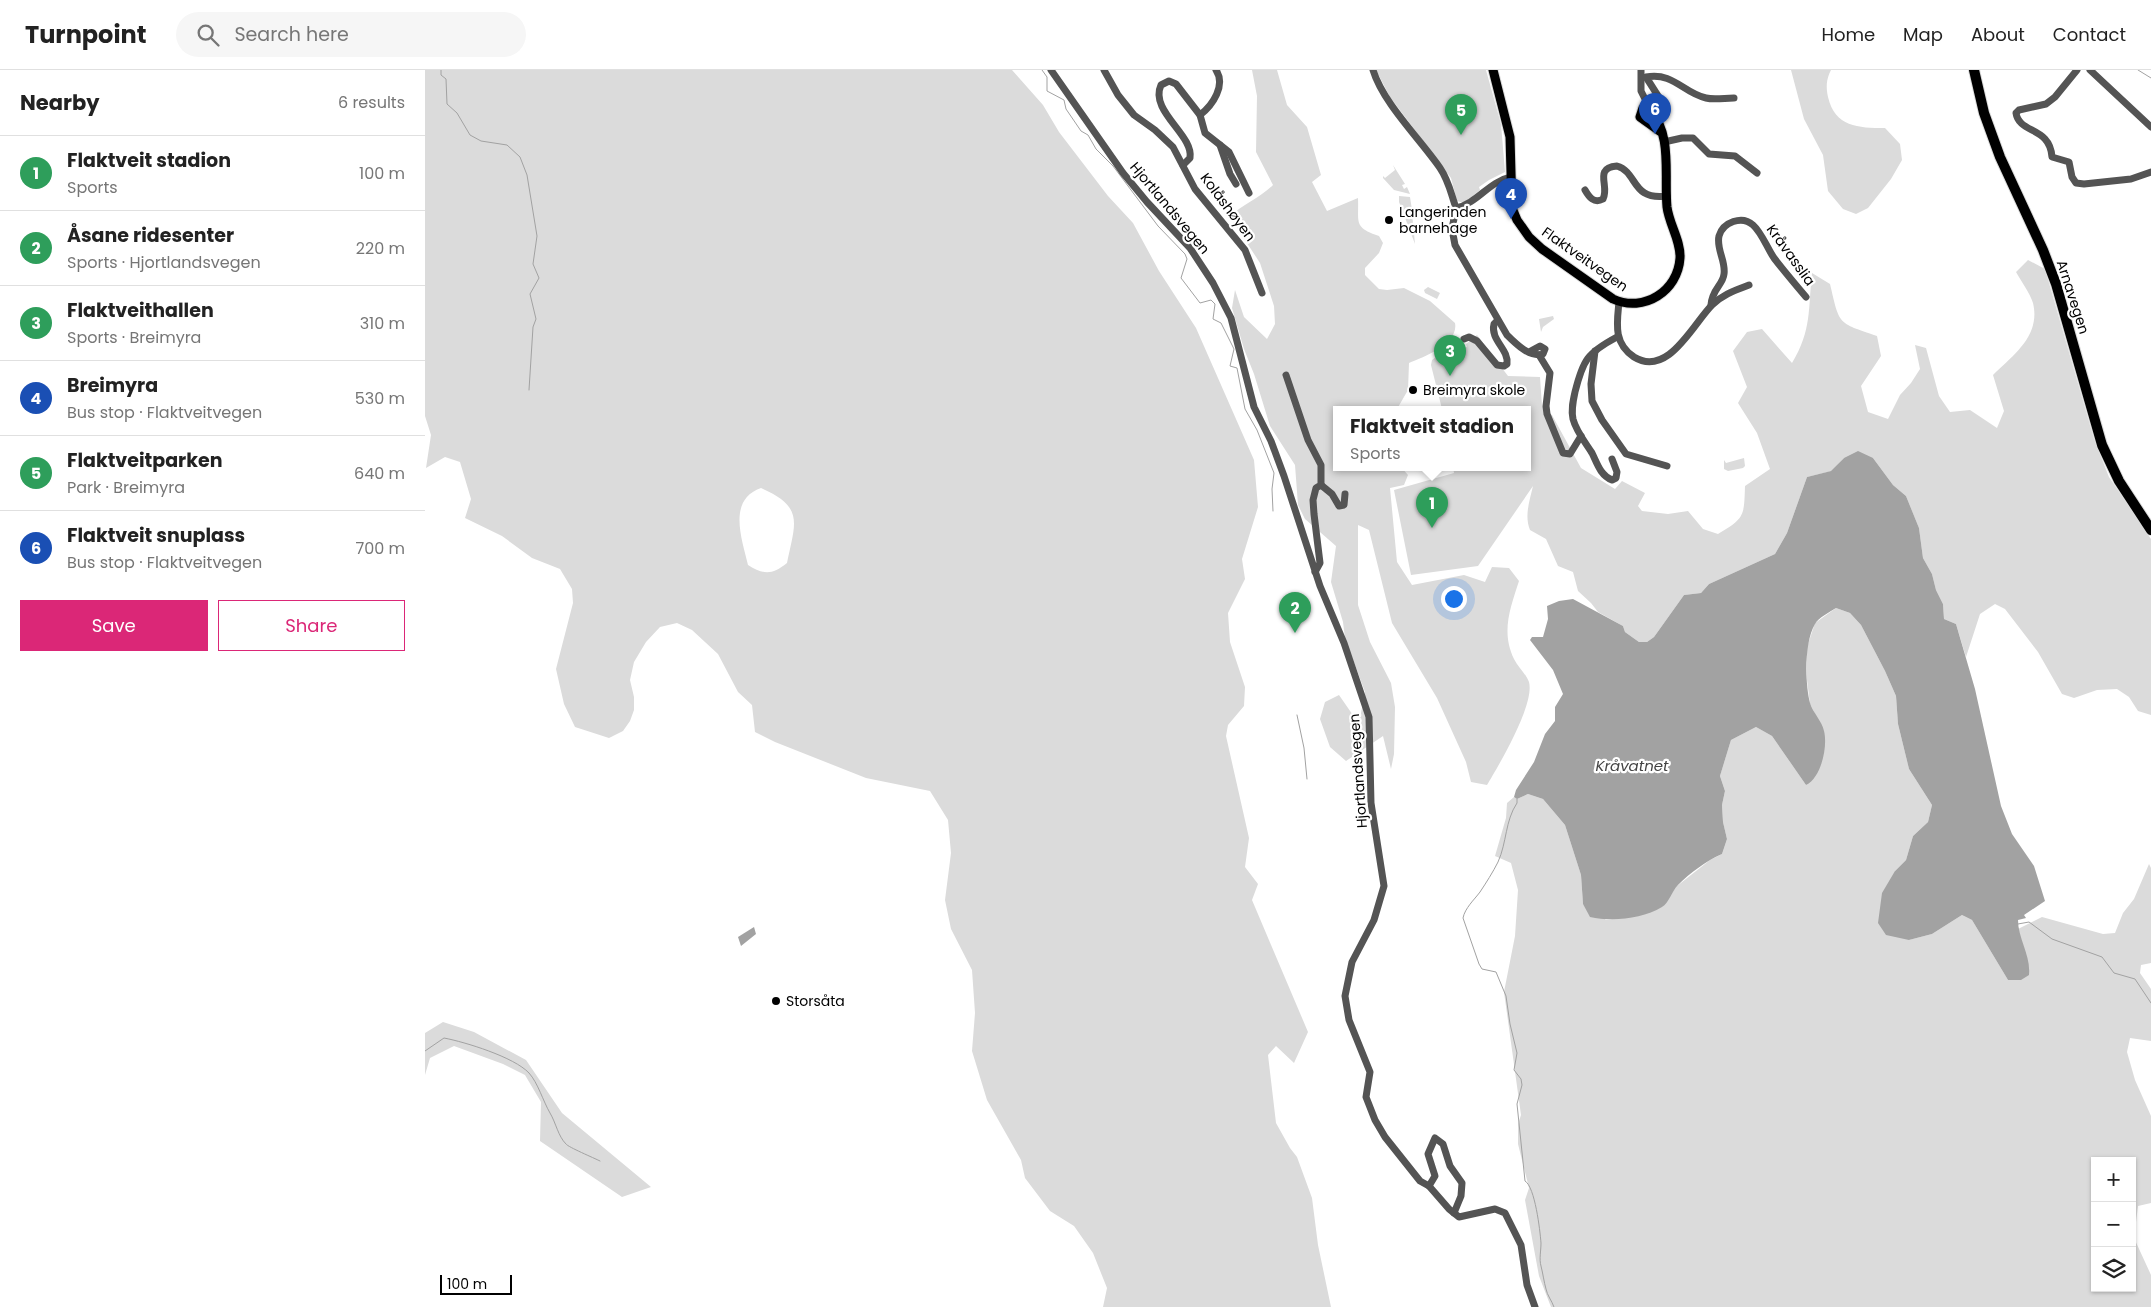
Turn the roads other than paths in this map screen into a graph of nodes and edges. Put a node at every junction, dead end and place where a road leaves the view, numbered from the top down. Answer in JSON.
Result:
{"nodes":[{"id":1,"x":1051,"y":70,"type":"edge"},
{"id":2,"x":1104,"y":70,"type":"edge"},
{"id":3,"x":1216,"y":70,"type":"edge"},
{"id":4,"x":1373,"y":70,"type":"edge"},
{"id":5,"x":1493,"y":70,"type":"edge"},
{"id":6,"x":1974,"y":70,"type":"edge"},
{"id":7,"x":2077,"y":70,"type":"edge"},
{"id":8,"x":2091,"y":70,"type":"edge"},
{"id":9,"x":1643,"y":75,"type":"edge"},
{"id":10,"x":1734,"y":98,"type":"dead end"},
{"id":11,"x":1649,"y":107,"type":"junction"},
{"id":12,"x":1667,"y":110,"type":"dead end"},
{"id":13,"x":1201,"y":115,"type":"junction"},
{"id":14,"x":2151,"y":127,"type":"edge"},
{"id":15,"x":1661,"y":132,"type":"junction"},
{"id":16,"x":1664,"y":142,"type":"junction"},
{"id":17,"x":1219,"y":145,"type":"junction"},
{"id":18,"x":1183,"y":165,"type":"junction"},
{"id":19,"x":2151,"y":172,"type":"edge"},
{"id":20,"x":1757,"y":173,"type":"dead end"},
{"id":21,"x":1511,"y":178,"type":"junction"},
{"id":22,"x":1235,"y":184,"type":"dead end"},
{"id":23,"x":1585,"y":190,"type":"dead end"},
{"id":24,"x":1249,"y":193,"type":"dead end"},
{"id":25,"x":1667,"y":196,"type":"junction"},
{"id":26,"x":1457,"y":208,"type":"junction"},
{"id":27,"x":1749,"y":286,"type":"dead end"},
{"id":28,"x":1263,"y":293,"type":"dead end"},
{"id":29,"x":1806,"y":297,"type":"dead end"},
{"id":30,"x":1619,"y":302,"type":"junction"},
{"id":31,"x":1711,"y":306,"type":"junction"},
{"id":32,"x":1497,"y":321,"type":"junction"},
{"id":33,"x":1617,"y":337,"type":"junction"},
{"id":34,"x":1464,"y":339,"type":"dead end"},
{"id":35,"x":1595,"y":351,"type":"junction"},
{"id":36,"x":1286,"y":375,"type":"dead end"},
{"id":37,"x":1581,"y":436,"type":"junction"},
{"id":38,"x":1612,"y":459,"type":"dead end"},
{"id":39,"x":1667,"y":466,"type":"dead end"},
{"id":40,"x":1321,"y":485,"type":"junction"},
{"id":41,"x":1345,"y":494,"type":"dead end"},
{"id":42,"x":2151,"y":530,"type":"edge"},
{"id":43,"x":1315,"y":572,"type":"junction"},
{"id":44,"x":1429,"y":1186,"type":"junction"},
{"id":45,"x":1456,"y":1215,"type":"junction"},
{"id":46,"x":1535,"y":1307,"type":"edge"}],
"edges":[{"from":1,"to":43,"type":"street","name":"Hjortlandsvegen"},
{"from":2,"to":18,"type":"street","name":"Kolåshøyen"},
{"from":3,"to":13,"type":"street"},
{"from":4,"to":26,"type":"street"},
{"from":5,"to":21,"type":"main road","name":"Flaktveitvegen"},
{"from":6,"to":42,"type":"highway","name":"Arnavegen"},
{"from":7,"to":19,"type":"street"},
{"from":8,"to":14,"type":"street"},
{"from":9,"to":10,"type":"street"},
{"from":9,"to":11,"type":"street","name":"Flaktveitvegen"},
{"from":9,"to":12,"type":"street"},
{"from":11,"to":15,"type":"main road","name":"Flaktveitvegen"},
{"from":11,"to":15,"type":"main road","name":"Flaktveitvegen"},
{"from":13,"to":17,"type":"street","name":"Kolåshøyen"},
{"from":13,"to":18,"type":"street","name":"Kolåshøyen"},
{"from":15,"to":16,"type":"main road","name":"Flaktveitvegen"},
{"from":16,"to":20,"type":"street"},
{"from":16,"to":25,"type":"main road","name":"Flaktveitvegen"},
{"from":17,"to":22,"type":"street","name":"Kolåshøyen"},
{"from":17,"to":24,"type":"street","name":"Kolåshøyen"},
{"from":18,"to":28,"type":"street","name":"Kolåshøyen"},
{"from":21,"to":26,"type":"street"},
{"from":21,"to":30,"type":"main road","name":"Flaktveitvegen"},
{"from":23,"to":25,"type":"street"},
{"from":25,"to":30,"type":"main road","name":"Flaktveitvegen"},
{"from":26,"to":32,"type":"street"},
{"from":27,"to":31,"type":"street","name":"Kråvasslia"},
{"from":29,"to":31,"type":"street","name":"Kråvasslia"},
{"from":30,"to":33,"type":"street"},
{"from":31,"to":33,"type":"street","name":"Kråvasslia"},
{"from":32,"to":34,"type":"street"},
{"from":32,"to":37,"type":"street"},
{"from":33,"to":35,"type":"street"},
{"from":35,"to":37,"type":"street"},
{"from":35,"to":39,"type":"street"},
{"from":36,"to":40,"type":"street"},
{"from":37,"to":38,"type":"street"},
{"from":40,"to":41,"type":"street"},
{"from":40,"to":43,"type":"street"},
{"from":43,"to":44,"type":"street","name":"Hjortlandsvegen"},
{"from":44,"to":45,"type":"street","name":"Hjortlandsvegen"},
{"from":44,"to":45,"type":"street"},
{"from":45,"to":46,"type":"street"}]}
